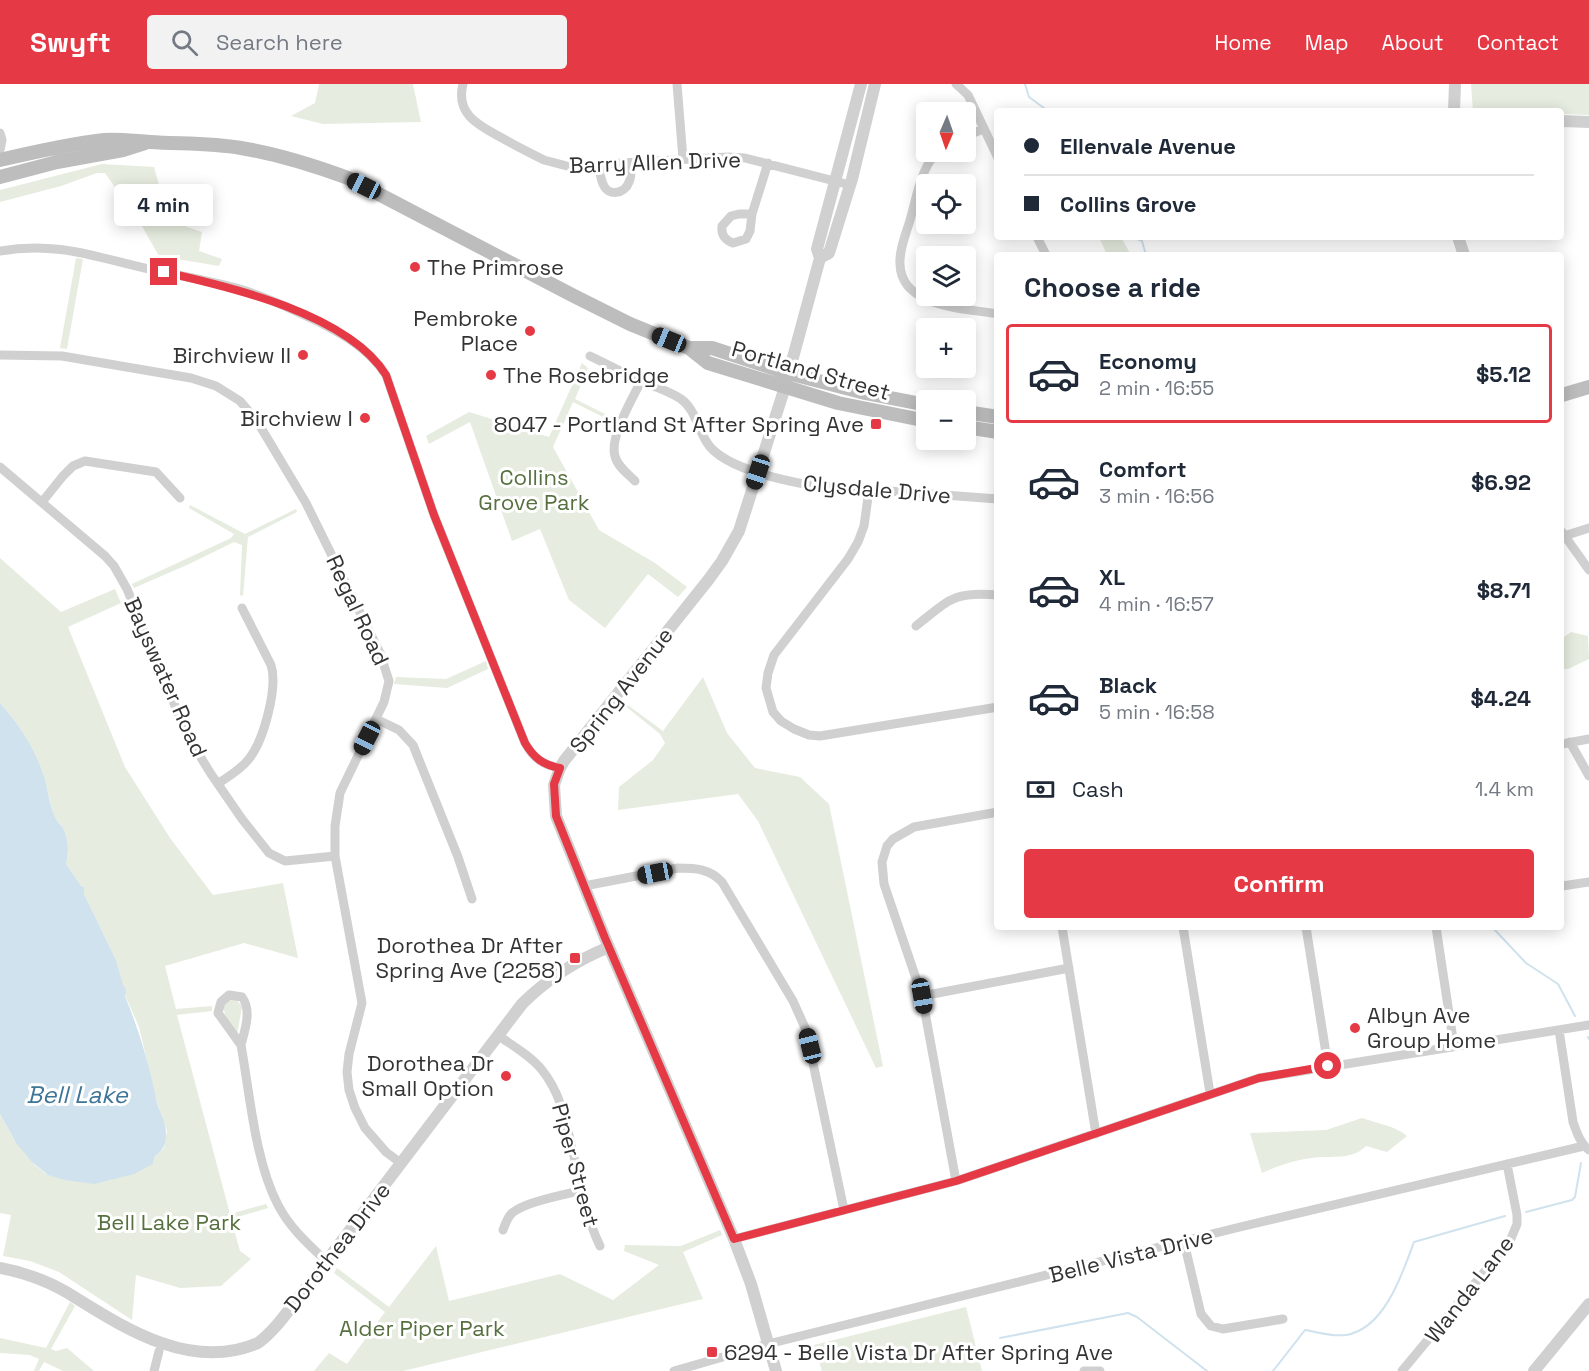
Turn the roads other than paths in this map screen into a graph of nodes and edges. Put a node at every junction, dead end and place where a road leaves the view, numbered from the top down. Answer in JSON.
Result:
{"nodes":[{"id":1,"x":463,"y":84,"type":"edge"},
{"id":2,"x":677,"y":84,"type":"edge"},
{"id":3,"x":861,"y":84,"type":"edge"},
{"id":4,"x":875,"y":84,"type":"edge"},
{"id":5,"x":956,"y":84,"type":"edge"},
{"id":6,"x":1455,"y":84,"type":"edge"},
{"id":7,"x":1455,"y":108,"type":"edge"},
{"id":8,"x":1564,"y":121,"type":"edge"},
{"id":9,"x":1589,"y":122,"type":"edge"},
{"id":10,"x":983,"y":129,"type":"junction"},
{"id":11,"x":976,"y":132,"type":"edge"},
{"id":12,"x":150,"y":142,"type":"junction"},
{"id":13,"x":994,"y":150,"type":"edge"},
{"id":14,"x":683,"y":159,"type":"junction"},
{"id":15,"x":0,"y":160,"type":"edge"},
{"id":16,"x":929,"y":162,"type":"edge"},
{"id":17,"x":632,"y":163,"type":"junction"},
{"id":18,"x":768,"y":163,"type":"junction"},
{"id":19,"x":599,"y":164,"type":"junction"},
{"id":20,"x":0,"y":177,"type":"edge"},
{"id":21,"x":836,"y":181,"type":"junction"},
{"id":22,"x":850,"y":185,"type":"junction"},
{"id":23,"x":752,"y":214,"type":"dead end"},
{"id":24,"x":0,"y":251,"type":"edge"},
{"id":25,"x":820,"y":258,"type":"junction"},
{"id":26,"x":994,"y":313,"type":"edge"},
{"id":27,"x":689,"y":348,"type":"junction"},
{"id":28,"x":0,"y":355,"type":"edge"},
{"id":29,"x":590,"y":356,"type":"dead end"},
{"id":30,"x":788,"y":373,"type":"junction"},
{"id":31,"x":641,"y":381,"type":"junction"},
{"id":32,"x":785,"y":387,"type":"junction"},
{"id":33,"x":1589,"y":387,"type":"edge"},
{"id":34,"x":1564,"y":394,"type":"edge"},
{"id":35,"x":916,"y":403,"type":"edge"},
{"id":36,"x":976,"y":414,"type":"edge"},
{"id":37,"x":994,"y":416,"type":"edge"},
{"id":38,"x":916,"y":419,"type":"edge"},
{"id":39,"x":976,"y":429,"type":"edge"},
{"id":40,"x":994,"y":432,"type":"edge"},
{"id":41,"x":0,"y":467,"type":"edge"},
{"id":42,"x":758,"y":472,"type":"junction"},
{"id":43,"x":635,"y":481,"type":"dead end"},
{"id":44,"x":869,"y":490,"type":"junction"},
{"id":45,"x":180,"y":498,"type":"dead end"},
{"id":46,"x":994,"y":499,"type":"edge"},
{"id":47,"x":42,"y":502,"type":"junction"},
{"id":48,"x":1589,"y":528,"type":"edge"},
{"id":49,"x":1564,"y":534,"type":"edge"},
{"id":50,"x":1564,"y":535,"type":"edge"},
{"id":51,"x":1589,"y":570,"type":"edge"},
{"id":52,"x":994,"y":595,"type":"edge"},
{"id":53,"x":242,"y":608,"type":"dead end"},
{"id":54,"x":916,"y":626,"type":"dead end"},
{"id":55,"x":994,"y":708,"type":"edge"},
{"id":56,"x":376,"y":719,"type":"junction"},
{"id":57,"x":1589,"y":739,"type":"edge"},
{"id":58,"x":1566,"y":743,"type":"edge"},
{"id":59,"x":560,"y":768,"type":"junction"},
{"id":60,"x":1589,"y":776,"type":"edge"},
{"id":61,"x":219,"y":783,"type":"junction"},
{"id":62,"x":994,"y":813,"type":"edge"},
{"id":63,"x":335,"y":856,"type":"junction"},
{"id":64,"x":1589,"y":882,"type":"edge"},
{"id":65,"x":584,"y":886,"type":"junction"},
{"id":66,"x":1564,"y":886,"type":"edge"},
{"id":67,"x":472,"y":899,"type":"dead end"},
{"id":68,"x":1063,"y":930,"type":"edge"},
{"id":69,"x":1183,"y":930,"type":"edge"},
{"id":70,"x":1306,"y":930,"type":"edge"},
{"id":71,"x":1436,"y":930,"type":"edge"},
{"id":72,"x":609,"y":947,"type":"junction"},
{"id":73,"x":1069,"y":968,"type":"junction"},
{"id":74,"x":922,"y":996,"type":"junction"},
{"id":75,"x":1589,"y":1025,"type":"edge"},
{"id":76,"x":1559,"y":1030,"type":"junction"},
{"id":77,"x":499,"y":1036,"type":"junction"},
{"id":78,"x":241,"y":1044,"type":"junction"},
{"id":79,"x":1454,"y":1046,"type":"junction"},
{"id":80,"x":1328,"y":1066,"type":"junction"},
{"id":81,"x":1210,"y":1093,"type":"junction"},
{"id":82,"x":1096,"y":1134,"type":"junction"},
{"id":83,"x":1586,"y":1148,"type":"edge"},
{"id":84,"x":402,"y":1164,"type":"junction"},
{"id":85,"x":1507,"y":1164,"type":"junction"},
{"id":86,"x":956,"y":1181,"type":"junction"},
{"id":87,"x":581,"y":1190,"type":"junction"},
{"id":88,"x":844,"y":1210,"type":"junction"},
{"id":89,"x":503,"y":1230,"type":"dead end"},
{"id":90,"x":734,"y":1239,"type":"junction"},
{"id":91,"x":1184,"y":1242,"type":"junction"},
{"id":92,"x":600,"y":1246,"type":"dead end"},
{"id":93,"x":326,"y":1261,"type":"junction"},
{"id":94,"x":0,"y":1268,"type":"edge"},
{"id":95,"x":1589,"y":1304,"type":"edge"},
{"id":96,"x":1283,"y":1319,"type":"dead end"},
{"id":97,"x":768,"y":1344,"type":"junction"},
{"id":98,"x":159,"y":1351,"type":"junction"},
{"id":99,"x":154,"y":1371,"type":"edge"},
{"id":100,"x":674,"y":1371,"type":"edge"},
{"id":101,"x":776,"y":1371,"type":"edge"},
{"id":102,"x":1084,"y":1371,"type":"edge"},
{"id":103,"x":1100,"y":1371,"type":"edge"},
{"id":104,"x":1402,"y":1371,"type":"edge"},
{"id":105,"x":1534,"y":1371,"type":"edge"}],
"edges":[{"from":1,"to":19,"type":"street","name":"Barry Allen Drive"},
{"from":2,"to":14,"type":"street"},
{"from":3,"to":21,"type":"street"},
{"from":4,"to":22,"type":"street"},
{"from":5,"to":10,"type":"street"},
{"from":6,"to":7,"type":"street"},
{"from":8,"to":9,"type":"street"},
{"from":10,"to":11,"type":"street"},
{"from":10,"to":13,"type":"street"},
{"from":12,"to":15,"type":"main road","name":"Portland Street"},
{"from":12,"to":20,"type":"main road","name":"Portland Street"},
{"from":12,"to":27,"type":"main road","name":"Portland Street"},
{"from":14,"to":17,"type":"street","name":"Barry Allen Drive"},
{"from":14,"to":18,"type":"street","name":"Barry Allen Drive"},
{"from":16,"to":26,"type":"street"},
{"from":17,"to":19,"type":"street","name":"Barry Allen Drive"},
{"from":17,"to":19,"type":"street"},
{"from":18,"to":21,"type":"street","name":"Barry Allen Drive"},
{"from":18,"to":23,"type":"street"},
{"from":21,"to":22,"type":"street","name":"Barry Allen Drive"},
{"from":21,"to":25,"type":"street"},
{"from":22,"to":25,"type":"street"},
{"from":24,"to":59,"type":"street"},
{"from":25,"to":30,"type":"street","name":"Spring Avenue"},
{"from":27,"to":30,"type":"main road","name":"Portland Street"},
{"from":27,"to":32,"type":"main road","name":"Portland Street"},
{"from":28,"to":56,"type":"street","name":"Regal Road"},
{"from":29,"to":31,"type":"street","name":"Clysdale Drive"},
{"from":30,"to":32,"type":"street","name":"Spring Avenue"},
{"from":30,"to":35,"type":"main road","name":"Portland Street"},
{"from":31,"to":42,"type":"street","name":"Clysdale Drive"},
{"from":31,"to":43,"type":"street"},
{"from":32,"to":38,"type":"main road","name":"Portland Street"},
{"from":32,"to":42,"type":"street","name":"Spring Avenue"},
{"from":33,"to":34,"type":"main road"},
{"from":36,"to":37,"type":"main road"},
{"from":39,"to":40,"type":"main road"},
{"from":41,"to":47,"type":"street","name":"Bayswater Road"},
{"from":42,"to":44,"type":"street","name":"Clysdale Drive"},
{"from":42,"to":59,"type":"street","name":"Spring Avenue"},
{"from":44,"to":46,"type":"street","name":"Clysdale Drive"},
{"from":44,"to":55,"type":"street"},
{"from":45,"to":47,"type":"street"},
{"from":47,"to":61,"type":"street","name":"Bayswater Road"},
{"from":48,"to":49,"type":"street"},
{"from":50,"to":51,"type":"street"},
{"from":52,"to":54,"type":"street"},
{"from":53,"to":61,"type":"street"},
{"from":56,"to":63,"type":"street","name":"Regal Road"},
{"from":56,"to":67,"type":"street"},
{"from":57,"to":58,"type":"street"},
{"from":58,"to":60,"type":"street"},
{"from":59,"to":65,"type":"street","name":"Spring Avenue"},
{"from":61,"to":63,"type":"street","name":"Bayswater Road"},
{"from":62,"to":74,"type":"street"},
{"from":63,"to":84,"type":"street","name":"Regal Road"},
{"from":64,"to":66,"type":"street"},
{"from":65,"to":72,"type":"street","name":"Spring Avenue"},
{"from":65,"to":88,"type":"street"},
{"from":68,"to":73,"type":"street"},
{"from":69,"to":81,"type":"street"},
{"from":70,"to":80,"type":"street"},
{"from":71,"to":79,"type":"street"},
{"from":72,"to":77,"type":"street","name":"Dorothea Drive"},
{"from":72,"to":90,"type":"street","name":"Spring Avenue"},
{"from":73,"to":74,"type":"street"},
{"from":73,"to":82,"type":"street"},
{"from":74,"to":86,"type":"street"},
{"from":75,"to":76,"type":"street"},
{"from":76,"to":79,"type":"street"},
{"from":76,"to":83,"type":"street"},
{"from":77,"to":84,"type":"street","name":"Dorothea Drive"},
{"from":77,"to":87,"type":"street","name":"Piper Street"},
{"from":78,"to":78,"type":"street"},
{"from":78,"to":93,"type":"street"},
{"from":79,"to":80,"type":"street"},
{"from":80,"to":81,"type":"street"},
{"from":81,"to":82,"type":"street"},
{"from":82,"to":86,"type":"street"},
{"from":83,"to":85,"type":"street","name":"Belle Vista Drive"},
{"from":84,"to":93,"type":"street","name":"Dorothea Drive"},
{"from":85,"to":91,"type":"street","name":"Belle Vista Drive"},
{"from":85,"to":104,"type":"street","name":"Wanda Lane"},
{"from":86,"to":88,"type":"street"},
{"from":87,"to":89,"type":"street"},
{"from":87,"to":92,"type":"street","name":"Piper Street"},
{"from":88,"to":90,"type":"street"},
{"from":90,"to":97,"type":"street","name":"Spring Avenue"},
{"from":91,"to":96,"type":"street"},
{"from":91,"to":97,"type":"street","name":"Belle Vista Drive"},
{"from":93,"to":98,"type":"street","name":"Dorothea Drive"},
{"from":94,"to":98,"type":"street","name":"Dorothea Drive"},
{"from":95,"to":105,"type":"street"},
{"from":97,"to":100,"type":"street","name":"Belle Vista Drive"},
{"from":97,"to":101,"type":"street","name":"Spring Avenue"},
{"from":98,"to":99,"type":"street"},
{"from":102,"to":103,"type":"street"}]}
